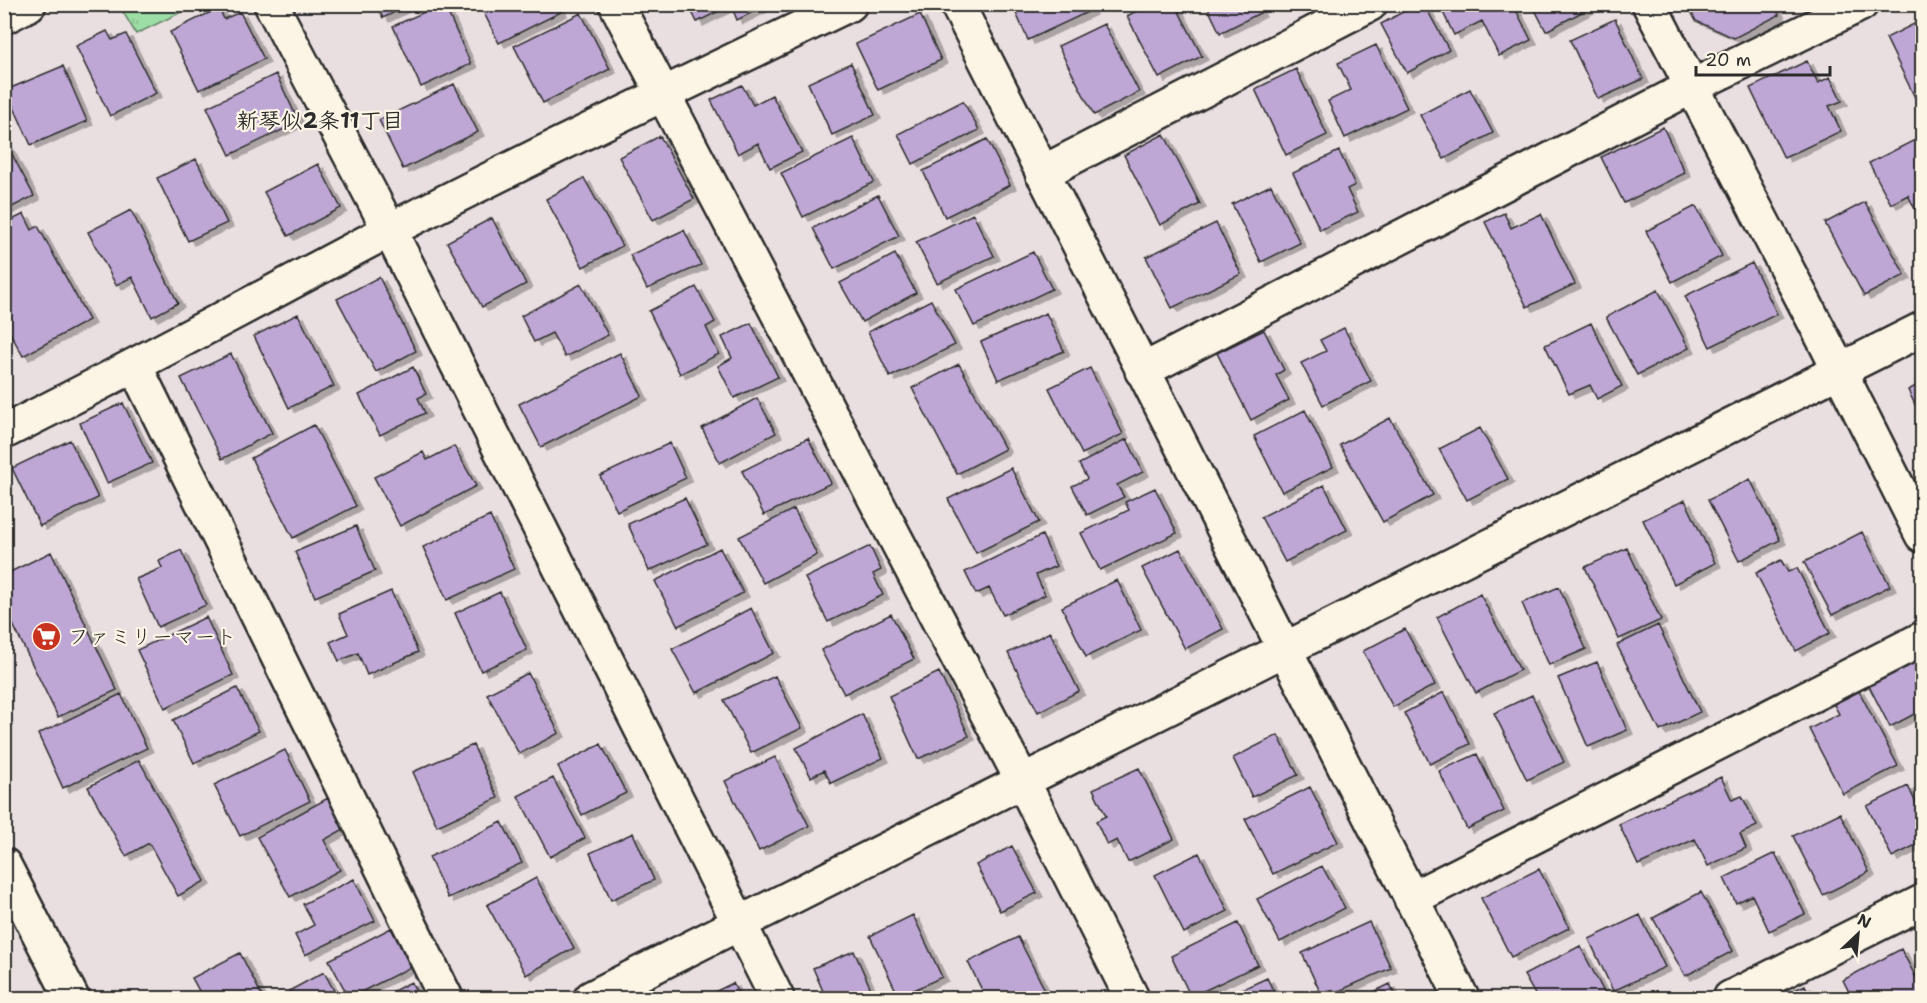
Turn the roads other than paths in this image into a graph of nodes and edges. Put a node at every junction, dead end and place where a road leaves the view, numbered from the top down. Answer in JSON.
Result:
{"nodes":[{"id":1,"x":29,"y":4,"type":"edge"},
{"id":2,"x":271,"y":4,"type":"edge"},
{"id":3,"x":616,"y":4,"type":"edge"},
{"id":4,"x":850,"y":4,"type":"edge"},
{"id":5,"x":957,"y":4,"type":"edge"},
{"id":6,"x":1370,"y":4,"type":"edge"},
{"id":7,"x":1649,"y":4,"type":"edge"},
{"id":8,"x":1861,"y":4,"type":"edge"},
{"id":9,"x":4,"y":17,"type":"edge"},
{"id":10,"x":1691,"y":87,"type":"junction"},
{"id":11,"x":662,"y":94,"type":"junction"},
{"id":12,"x":1042,"y":173,"type":"junction"},
{"id":13,"x":390,"y":231,"type":"junction"},
{"id":14,"x":1923,"y":329,"type":"edge"},
{"id":15,"x":135,"y":366,"type":"junction"},
{"id":16,"x":1142,"y":371,"type":"junction"},
{"id":17,"x":1840,"y":371,"type":"junction"},
{"id":18,"x":4,"y":432,"type":"edge"},
{"id":19,"x":1923,"y":535,"type":"edge"},
{"id":20,"x":1923,"y":639,"type":"edge"},
{"id":21,"x":1284,"y":651,"type":"junction"},
{"id":22,"x":1023,"y":782,"type":"junction"},
{"id":23,"x":4,"y":866,"type":"edge"},
{"id":24,"x":1411,"y":899,"type":"junction"},
{"id":25,"x":1923,"y":902,"type":"edge"},
{"id":26,"x":739,"y":924,"type":"junction"},
{"id":27,"x":72,"y":999,"type":"edge"},
{"id":28,"x":446,"y":999,"type":"edge"},
{"id":29,"x":591,"y":999,"type":"edge"},
{"id":30,"x":777,"y":999,"type":"edge"},
{"id":31,"x":1132,"y":999,"type":"edge"},
{"id":32,"x":1462,"y":999,"type":"edge"},
{"id":33,"x":1730,"y":999,"type":"edge"}],
"edges":[{"from":1,"to":9,"type":"street"},
{"from":2,"to":13,"type":"street"},
{"from":3,"to":11,"type":"street"},
{"from":4,"to":11,"type":"street"},
{"from":5,"to":12,"type":"street"},
{"from":6,"to":12,"type":"street"},
{"from":7,"to":10,"type":"street"},
{"from":8,"to":10,"type":"street"},
{"from":10,"to":16,"type":"street"},
{"from":10,"to":17,"type":"street"},
{"from":11,"to":13,"type":"street"},
{"from":11,"to":22,"type":"street"},
{"from":12,"to":16,"type":"street"},
{"from":13,"to":15,"type":"street"},
{"from":13,"to":26,"type":"street"},
{"from":14,"to":17,"type":"street"},
{"from":15,"to":18,"type":"street"},
{"from":15,"to":28,"type":"street"},
{"from":16,"to":21,"type":"street"},
{"from":17,"to":19,"type":"street"},
{"from":17,"to":21,"type":"street"},
{"from":20,"to":24,"type":"street"},
{"from":21,"to":22,"type":"street"},
{"from":21,"to":24,"type":"street"},
{"from":22,"to":26,"type":"street"},
{"from":22,"to":31,"type":"street"},
{"from":23,"to":27,"type":"street"},
{"from":24,"to":32,"type":"street"},
{"from":25,"to":33,"type":"street"},
{"from":26,"to":29,"type":"street"},
{"from":26,"to":30,"type":"street"}]}
